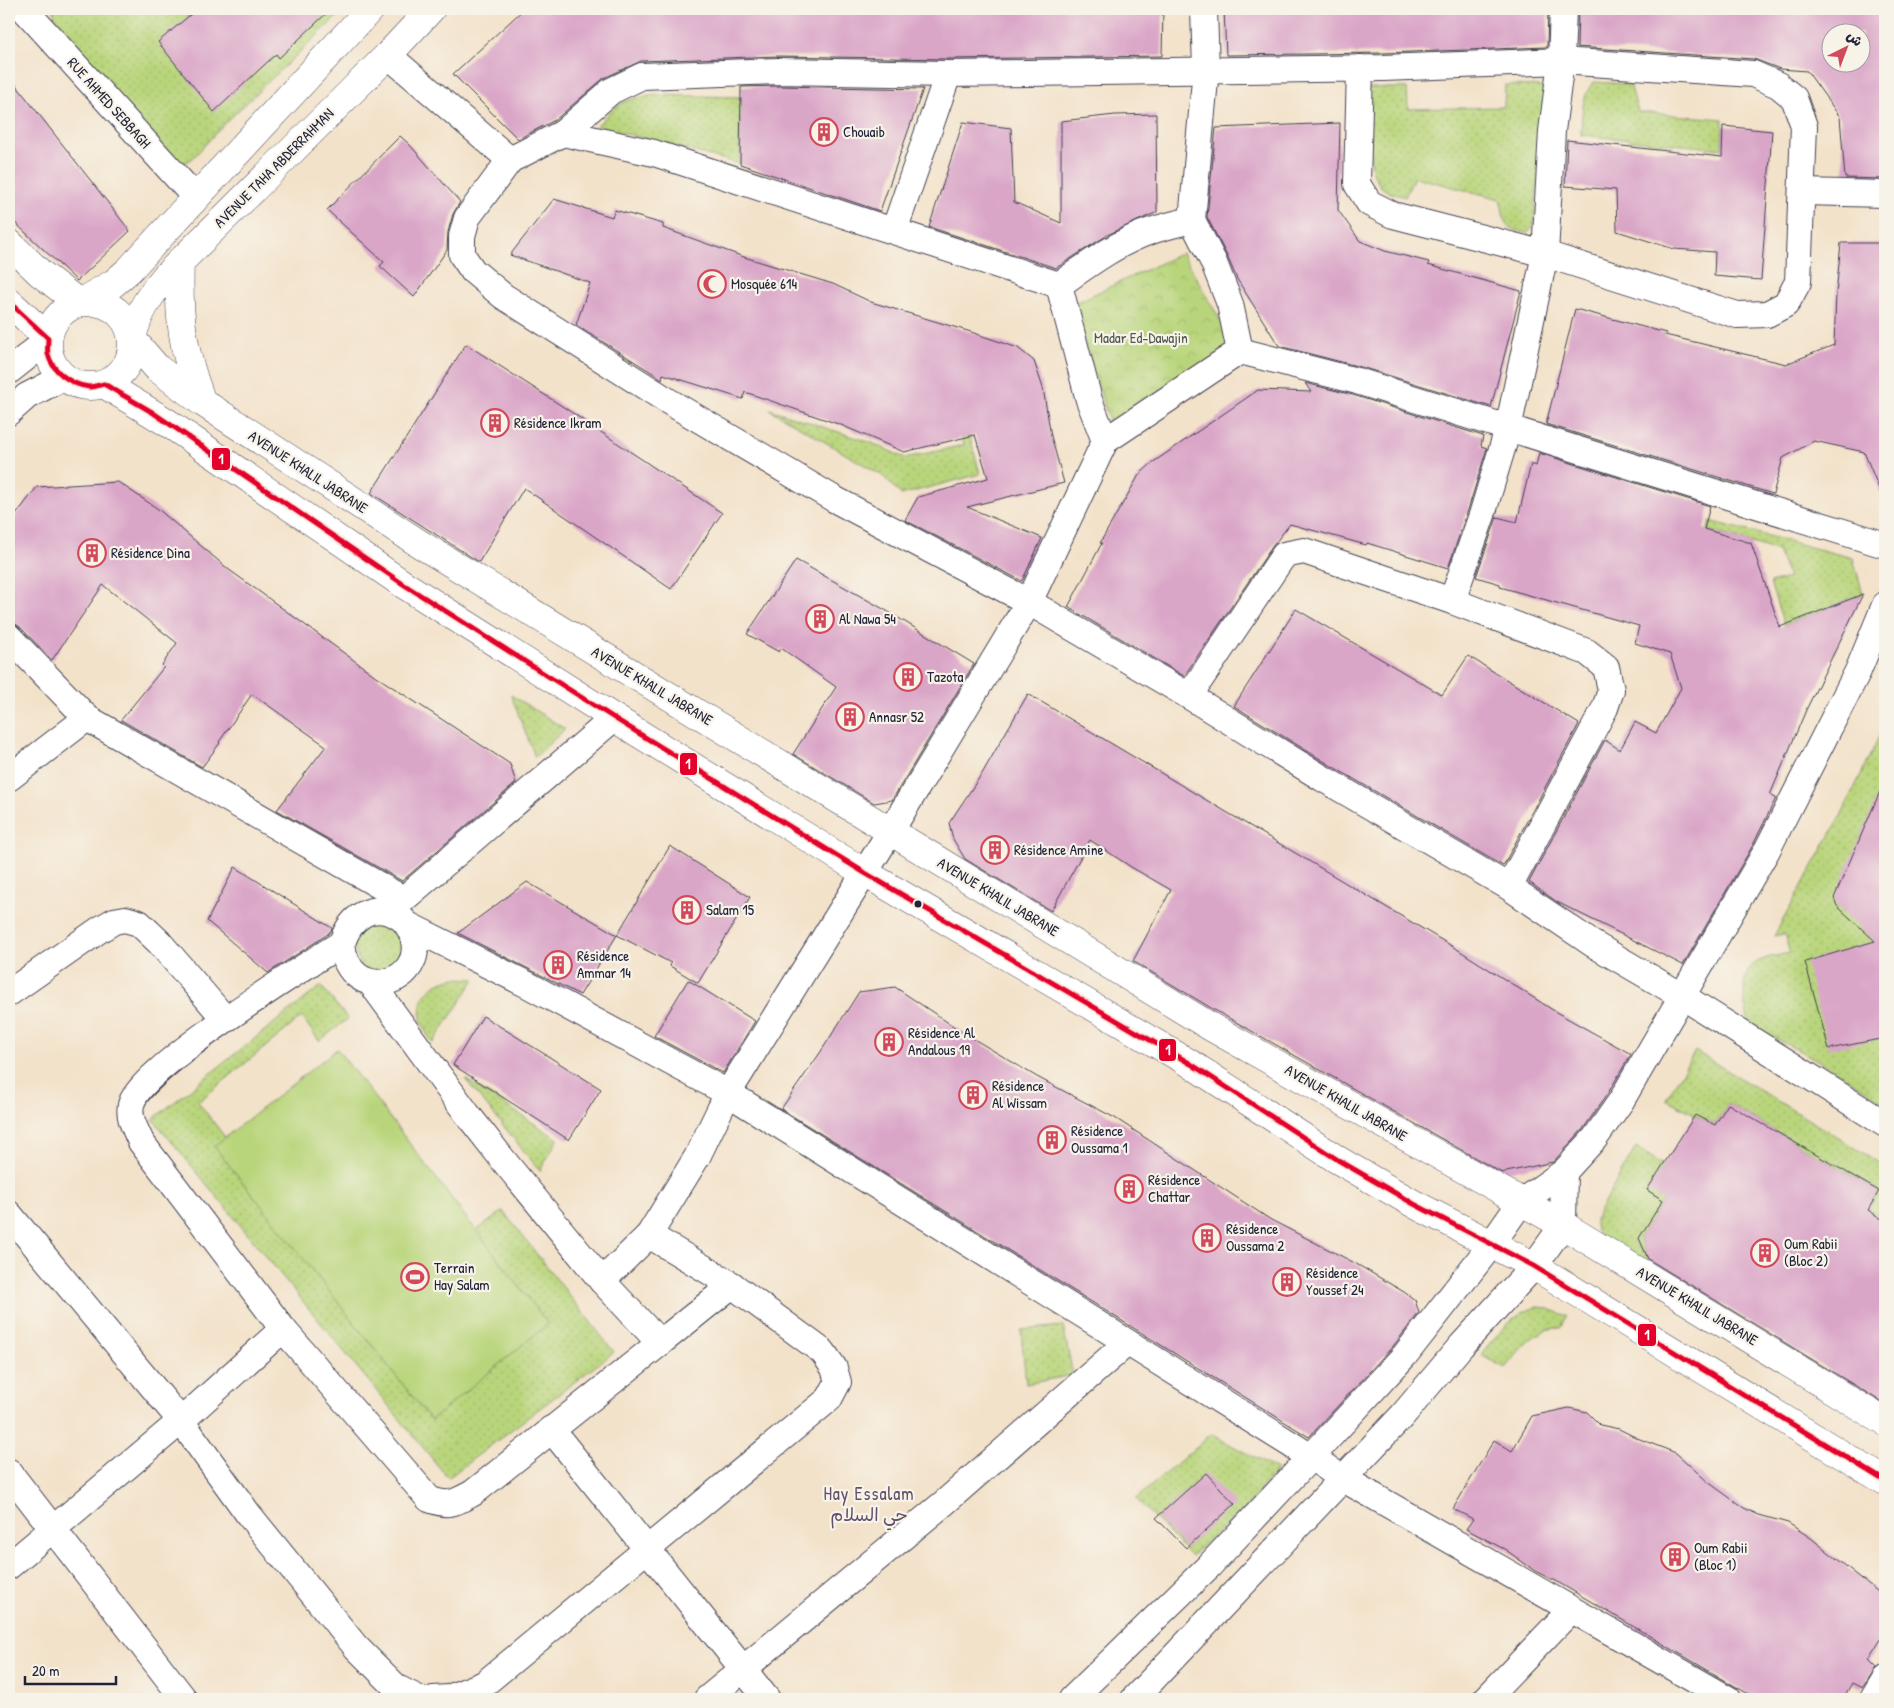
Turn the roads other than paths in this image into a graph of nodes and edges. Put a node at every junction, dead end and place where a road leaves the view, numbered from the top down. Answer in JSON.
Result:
{"nodes":[{"id":1,"x":24,"y":9,"type":"edge"},
{"id":2,"x":370,"y":9,"type":"edge"},
{"id":3,"x":431,"y":9,"type":"edge"},
{"id":4,"x":1204,"y":9,"type":"edge"},
{"id":5,"x":1564,"y":9,"type":"edge"},
{"id":6,"x":388,"y":55,"type":"junction"},
{"id":7,"x":1561,"y":61,"type":"junction"},
{"id":8,"x":1360,"y":68,"type":"junction"},
{"id":9,"x":1206,"y":69,"type":"junction"},
{"id":10,"x":948,"y":74,"type":"junction"},
{"id":11,"x":563,"y":133,"type":"junction"},
{"id":12,"x":510,"y":160,"type":"junction"},
{"id":13,"x":1802,"y":192,"type":"junction"},
{"id":14,"x":1885,"y":194,"type":"edge"},
{"id":15,"x":195,"y":197,"type":"junction"},
{"id":16,"x":1192,"y":220,"type":"junction"},
{"id":17,"x":894,"y":231,"type":"junction"},
{"id":18,"x":9,"y":243,"type":"edge"},
{"id":19,"x":1545,"y":254,"type":"junction"},
{"id":20,"x":180,"y":260,"type":"junction"},
{"id":21,"x":1059,"y":285,"type":"junction"},
{"id":22,"x":9,"y":302,"type":"edge"},
{"id":23,"x":79,"y":303,"type":"junction"},
{"id":24,"x":48,"y":339,"type":"junction"},
{"id":25,"x":132,"y":339,"type":"junction"},
{"id":26,"x":1240,"y":351,"type":"junction"},
{"id":27,"x":9,"y":371,"type":"edge"},
{"id":28,"x":64,"y":377,"type":"junction"},
{"id":29,"x":104,"y":384,"type":"junction"},
{"id":30,"x":202,"y":402,"type":"junction"},
{"id":31,"x":9,"y":412,"type":"edge"},
{"id":32,"x":1508,"y":429,"type":"junction"},
{"id":33,"x":1105,"y":441,"type":"junction"},
{"id":34,"x":1885,"y":545,"type":"edge"},
{"id":35,"x":1452,"y":601,"type":"junction"},
{"id":36,"x":1029,"y":602,"type":"junction"},
{"id":37,"x":1885,"y":605,"type":"edge"},
{"id":38,"x":9,"y":637,"type":"edge"},
{"id":39,"x":1189,"y":696,"type":"junction"},
{"id":40,"x":87,"y":718,"type":"junction"},
{"id":41,"x":614,"y":718,"type":"junction"},
{"id":42,"x":9,"y":778,"type":"edge"},
{"id":43,"x":890,"y":832,"type":"junction"},
{"id":44,"x":865,"y":873,"type":"junction"},
{"id":45,"x":1508,"y":887,"type":"junction"},
{"id":46,"x":400,"y":912,"type":"junction"},
{"id":47,"x":342,"y":943,"type":"junction"},
{"id":48,"x":371,"y":982,"type":"junction"},
{"id":49,"x":9,"y":993,"type":"edge"},
{"id":50,"x":1682,"y":996,"type":"junction"},
{"id":51,"x":225,"y":1019,"type":"junction"},
{"id":52,"x":728,"y":1093,"type":"junction"},
{"id":53,"x":1885,"y":1124,"type":"edge"},
{"id":54,"x":1564,"y":1172,"type":"junction"},
{"id":55,"x":1521,"y":1202,"type":"junction"},
{"id":56,"x":9,"y":1214,"type":"edge"},
{"id":57,"x":1563,"y":1225,"type":"junction"},
{"id":58,"x":649,"y":1235,"type":"junction"},
{"id":59,"x":1491,"y":1245,"type":"junction"},
{"id":60,"x":1534,"y":1266,"type":"junction"},
{"id":61,"x":602,"y":1281,"type":"junction"},
{"id":62,"x":732,"y":1285,"type":"junction"},
{"id":63,"x":283,"y":1329,"type":"junction"},
{"id":64,"x":660,"y":1343,"type":"junction"},
{"id":65,"x":1127,"y":1343,"type":"junction"},
{"id":66,"x":180,"y":1421,"type":"junction"},
{"id":67,"x":1885,"y":1422,"type":"edge"},
{"id":68,"x":551,"y":1429,"type":"junction"},
{"id":69,"x":1312,"y":1457,"type":"junction"},
{"id":70,"x":9,"y":1472,"type":"edge"},
{"id":71,"x":1342,"y":1478,"type":"junction"},
{"id":72,"x":1885,"y":1481,"type":"edge"},
{"id":73,"x":53,"y":1529,"type":"junction"},
{"id":74,"x":647,"y":1550,"type":"junction"},
{"id":75,"x":9,"y":1566,"type":"edge"},
{"id":76,"x":1570,"y":1610,"type":"junction"},
{"id":77,"x":744,"y":1669,"type":"junction"},
{"id":78,"x":1885,"y":1678,"type":"edge"},
{"id":79,"x":184,"y":1699,"type":"edge"},
{"id":80,"x":419,"y":1699,"type":"edge"},
{"id":81,"x":433,"y":1699,"type":"edge"},
{"id":82,"x":707,"y":1699,"type":"edge"},
{"id":83,"x":767,"y":1699,"type":"edge"},
{"id":84,"x":1072,"y":1699,"type":"edge"},
{"id":85,"x":1134,"y":1699,"type":"edge"},
{"id":86,"x":1486,"y":1699,"type":"edge"},
{"id":87,"x":1728,"y":1699,"type":"edge"},
{"id":88,"x":1873,"y":1699,"type":"edge"}],
"edges":[{"from":1,"to":15,"type":"street","name":"RUE AHMED SEBBAGH"},
{"from":2,"to":15,"type":"main road"},
{"from":3,"to":6,"type":"main road","name":"AVENUE TAHA ABDERRAHMAN"},
{"from":4,"to":9,"type":"street"},
{"from":5,"to":7,"type":"street"},
{"from":6,"to":12,"type":"street"},
{"from":6,"to":20,"type":"main road","name":"AVENUE TAHA ABDERRAHMAN"},
{"from":7,"to":8,"type":"street"},
{"from":7,"to":13,"type":"street"},
{"from":7,"to":19,"type":"street"},
{"from":8,"to":9,"type":"street"},
{"from":8,"to":19,"type":"street"},
{"from":9,"to":10,"type":"street"},
{"from":9,"to":16,"type":"street"},
{"from":10,"to":11,"type":"street"},
{"from":10,"to":17,"type":"street"},
{"from":11,"to":12,"type":"street"},
{"from":11,"to":17,"type":"street"},
{"from":12,"to":36,"type":"street"},
{"from":13,"to":14,"type":"street"},
{"from":13,"to":19,"type":"street"},
{"from":15,"to":23,"type":"main road"},
{"from":16,"to":21,"type":"street"},
{"from":16,"to":26,"type":"street"},
{"from":17,"to":21,"type":"street"},
{"from":18,"to":23,"type":"main road"},
{"from":19,"to":32,"type":"street"},
{"from":20,"to":25,"type":"main road","name":"AVENUE TAHA ABDERRAHMAN"},
{"from":20,"to":30,"type":"main road"},
{"from":21,"to":33,"type":"street"},
{"from":22,"to":24,"type":"main road"},
{"from":23,"to":24,"type":"main road"},
{"from":23,"to":25,"type":"main road"},
{"from":24,"to":27,"type":"street"},
{"from":24,"to":28,"type":"main road"},
{"from":25,"to":29,"type":"main road"},
{"from":25,"to":30,"type":"main road","name":"AVENUE KHALIL JABRANE"},
{"from":26,"to":32,"type":"street"},
{"from":26,"to":33,"type":"street"},
{"from":28,"to":29,"type":"main road"},
{"from":28,"to":31,"type":"street"},
{"from":29,"to":41,"type":"main road"},
{"from":30,"to":43,"type":"main road","name":"AVENUE KHALIL JABRANE"},
{"from":32,"to":34,"type":"street"},
{"from":32,"to":35,"type":"street"},
{"from":33,"to":36,"type":"street"},
{"from":35,"to":39,"type":"street"},
{"from":35,"to":45,"type":"street"},
{"from":36,"to":39,"type":"street"},
{"from":36,"to":43,"type":"street"},
{"from":37,"to":50,"type":"street"},
{"from":38,"to":40,"type":"street"},
{"from":39,"to":45,"type":"street"},
{"from":40,"to":42,"type":"street"},
{"from":40,"to":46,"type":"street"},
{"from":41,"to":44,"type":"main road"},
{"from":41,"to":46,"type":"street"},
{"from":43,"to":44,"type":"street"},
{"from":43,"to":55,"type":"main road","name":"AVENUE KHALIL JABRANE"},
{"from":44,"to":52,"type":"street"},
{"from":44,"to":59,"type":"main road"},
{"from":45,"to":50,"type":"street"},
{"from":46,"to":47,"type":"street"},
{"from":46,"to":48,"type":"street"},
{"from":46,"to":52,"type":"street"},
{"from":47,"to":48,"type":"street"},
{"from":47,"to":51,"type":"street"},
{"from":48,"to":61,"type":"street"},
{"from":49,"to":51,"type":"street"},
{"from":50,"to":53,"type":"street"},
{"from":50,"to":54,"type":"street"},
{"from":51,"to":63,"type":"street"},
{"from":52,"to":58,"type":"street"},
{"from":52,"to":65,"type":"street"},
{"from":54,"to":55,"type":"street"},
{"from":54,"to":57,"type":"street"},
{"from":55,"to":57,"type":"main road","name":"AVENUE KHALIL JABRANE"},
{"from":55,"to":59,"type":"street"},
{"from":56,"to":66,"type":"street"},
{"from":57,"to":60,"type":"street"},
{"from":57,"to":67,"type":"main road","name":"AVENUE KHALIL JABRANE"},
{"from":58,"to":61,"type":"street"},
{"from":58,"to":62,"type":"street"},
{"from":59,"to":60,"type":"main road"},
{"from":59,"to":69,"type":"street"},
{"from":60,"to":71,"type":"street"},
{"from":60,"to":72,"type":"main road"},
{"from":61,"to":64,"type":"street"},
{"from":62,"to":64,"type":"street"},
{"from":62,"to":74,"type":"street"},
{"from":63,"to":66,"type":"street"},
{"from":63,"to":68,"type":"street"},
{"from":64,"to":68,"type":"street"},
{"from":65,"to":69,"type":"street"},
{"from":65,"to":77,"type":"street"},
{"from":66,"to":73,"type":"street"},
{"from":66,"to":80,"type":"street"},
{"from":68,"to":74,"type":"street"},
{"from":69,"to":71,"type":"street"},
{"from":69,"to":84,"type":"street"},
{"from":70,"to":73,"type":"street"},
{"from":71,"to":76,"type":"street"},
{"from":71,"to":85,"type":"street"},
{"from":73,"to":75,"type":"street"},
{"from":73,"to":79,"type":"street"},
{"from":74,"to":77,"type":"street"},
{"from":74,"to":81,"type":"street"},
{"from":76,"to":86,"type":"street"},
{"from":76,"to":87,"type":"street"},
{"from":77,"to":82,"type":"street"},
{"from":77,"to":83,"type":"street"},
{"from":78,"to":88,"type":"street"}]}
